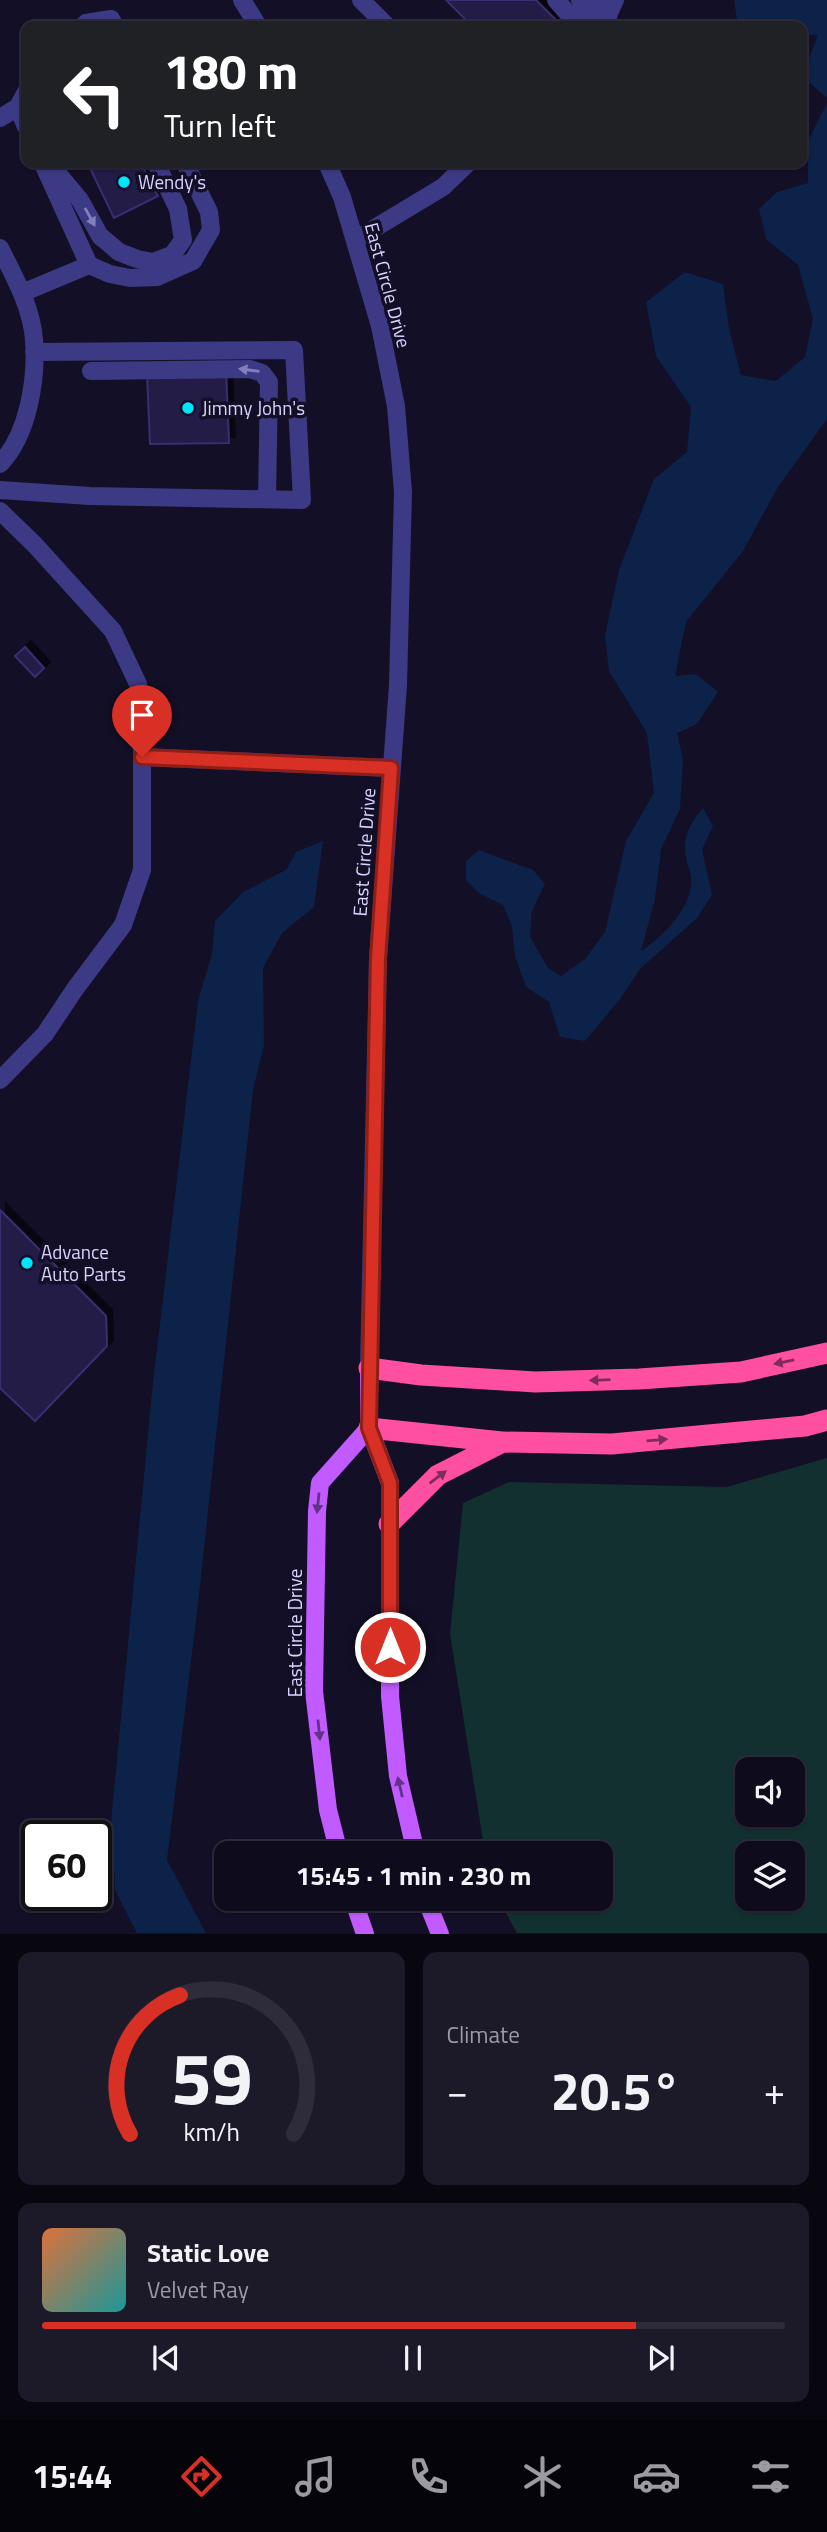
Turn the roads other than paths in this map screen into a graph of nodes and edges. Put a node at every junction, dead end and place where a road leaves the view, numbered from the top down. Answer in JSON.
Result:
{"nodes":[{"id":1,"x":242,"y":0,"type":"edge"},
{"id":2,"x":361,"y":0,"type":"edge"},
{"id":3,"x":556,"y":0,"type":"edge"},
{"id":4,"x":580,"y":0,"type":"edge"},
{"id":5,"x":596,"y":0,"type":"edge"},
{"id":6,"x":607,"y":17,"type":"edge"},
{"id":7,"x":255,"y":21,"type":"edge"},
{"id":8,"x":382,"y":21,"type":"edge"},
{"id":9,"x":575,"y":21,"type":"edge"},
{"id":10,"x":21,"y":101,"type":"edge"},
{"id":11,"x":0,"y":118,"type":"edge"},
{"id":12,"x":45,"y":168,"type":"edge"},
{"id":13,"x":54,"y":168,"type":"edge"},
{"id":14,"x":158,"y":168,"type":"edge"},
{"id":15,"x":187,"y":168,"type":"edge"},
{"id":16,"x":329,"y":168,"type":"edge"},
{"id":17,"x":463,"y":168,"type":"edge"},
{"id":18,"x":355,"y":240,"type":"junction"},
{"id":19,"x":0,"y":248,"type":"edge"},
{"id":20,"x":89,"y":265,"type":"junction"},
{"id":21,"x":22,"y":293,"type":"junction"},
{"id":22,"x":34,"y":352,"type":"junction"},
{"id":23,"x":91,"y":371,"type":"dead end"},
{"id":24,"x":0,"y":464,"type":"edge"},
{"id":25,"x":0,"y":490,"type":"edge"},
{"id":26,"x":267,"y":499,"type":"junction"},
{"id":27,"x":0,"y":511,"type":"edge"},
{"id":28,"x":142,"y":757,"type":"junction"},
{"id":29,"x":391,"y":768,"type":"junction"},
{"id":30,"x":0,"y":1080,"type":"edge"},
{"id":31,"x":827,"y":1353,"type":"edge"},
{"id":32,"x":369,"y":1368,"type":"junction"},
{"id":33,"x":827,"y":1420,"type":"edge"},
{"id":34,"x":369,"y":1428,"type":"junction"},
{"id":35,"x":503,"y":1442,"type":"junction"},
{"id":36,"x":390,"y":1524,"type":"junction"},
{"id":37,"x":336,"y":1841,"type":"edge"},
{"id":38,"x":413,"y":1841,"type":"edge"},
{"id":39,"x":357,"y":1911,"type":"edge"},
{"id":40,"x":431,"y":1911,"type":"edge"},
{"id":41,"x":365,"y":1934,"type":"edge"},
{"id":42,"x":440,"y":1934,"type":"edge"}],
"edges":[{"from":1,"to":7,"type":"street"},
{"from":2,"to":8,"type":"street"},
{"from":3,"to":9,"type":"street"},
{"from":4,"to":6,"type":"street"},
{"from":5,"to":6,"type":"street"},
{"from":10,"to":11,"type":"street"},
{"from":12,"to":20,"type":"street"},
{"from":13,"to":14,"type":"street","one_way":true},
{"from":15,"to":20,"type":"street"},
{"from":16,"to":18,"type":"street","name":"East Circle Drive"},
{"from":17,"to":18,"type":"street"},
{"from":18,"to":29,"type":"street","name":"East Circle Drive"},
{"from":19,"to":21,"type":"street"},
{"from":20,"to":21,"type":"street"},
{"from":21,"to":22,"type":"street"},
{"from":22,"to":24,"type":"street"},
{"from":22,"to":26,"type":"street"},
{"from":26,"to":23,"type":"street","one_way":true},
{"from":25,"to":26,"type":"street"},
{"from":27,"to":28,"type":"street"},
{"from":28,"to":29,"type":"street"},
{"from":28,"to":30,"type":"street"},
{"from":29,"to":32,"type":"street","name":"East Circle Drive"},
{"from":31,"to":32,"type":"highway","one_way":true},
{"from":32,"to":34,"type":"main road","name":"East Circle Drive"},
{"from":35,"to":33,"type":"highway","one_way":true},
{"from":34,"to":35,"type":"highway"},
{"from":34,"to":36,"type":"main road","name":"East Circle Drive"},
{"from":34,"to":37,"type":"main road","name":"East Circle Drive","one_way":true},
{"from":36,"to":35,"type":"highway","one_way":true},
{"from":38,"to":36,"type":"main road","name":"East Circle Drive","one_way":true},
{"from":39,"to":41,"type":"main road"},
{"from":40,"to":42,"type":"main road"}]}
